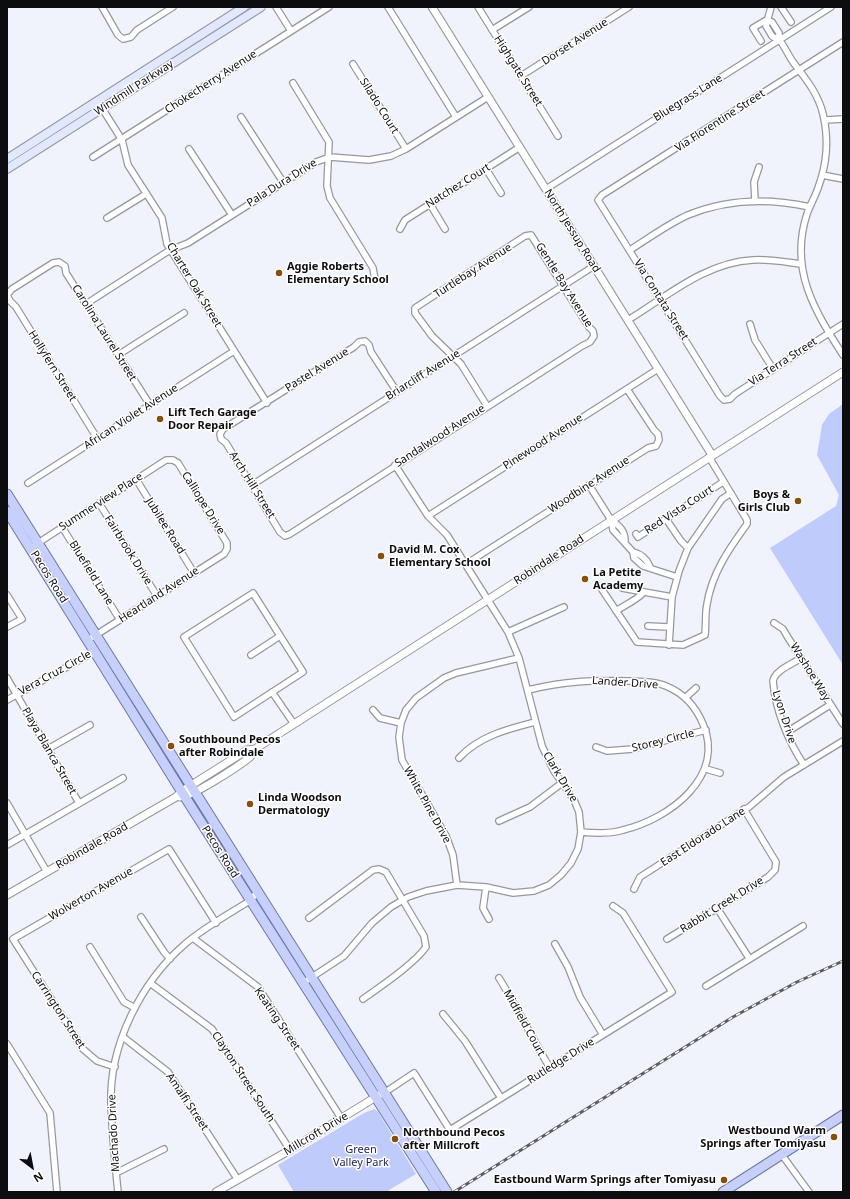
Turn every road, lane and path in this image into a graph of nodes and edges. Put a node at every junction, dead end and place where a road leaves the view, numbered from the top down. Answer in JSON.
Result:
{"nodes":[{"id":1,"x":102,"y":7,"type":"edge"},
{"id":2,"x":173,"y":7,"type":"edge"},
{"id":3,"x":244,"y":7,"type":"edge"},
{"id":4,"x":261,"y":7,"type":"edge"},
{"id":5,"x":276,"y":7,"type":"edge"},
{"id":6,"x":329,"y":7,"type":"edge"},
{"id":7,"x":388,"y":7,"type":"edge"},
{"id":8,"x":432,"y":7,"type":"edge"},
{"id":9,"x":478,"y":7,"type":"edge"},
{"id":10,"x":529,"y":7,"type":"edge"},
{"id":11,"x":630,"y":7,"type":"edge"},
{"id":12,"x":771,"y":7,"type":"edge"},
{"id":13,"x":781,"y":7,"type":"edge"},
{"id":14,"x":831,"y":7,"type":"edge"},
{"id":15,"x":768,"y":20,"type":"junction"},
{"id":16,"x":791,"y":22,"type":"dead end"},
{"id":17,"x":492,"y":30,"type":"junction"},
{"id":18,"x":291,"y":31,"type":"junction"},
{"id":19,"x":779,"y":40,"type":"junction"},
{"id":20,"x":761,"y":42,"type":"dead end"},
{"id":21,"x":843,"y":42,"type":"edge"},
{"id":22,"x":353,"y":64,"type":"dead end"},
{"id":23,"x":800,"y":70,"type":"junction"},
{"id":24,"x":521,"y":76,"type":"junction"},
{"id":25,"x":293,"y":83,"type":"dead end"},
{"id":26,"x":488,"y":97,"type":"junction"},
{"id":27,"x":97,"y":100,"type":"junction"},
{"id":28,"x":103,"y":109,"type":"junction"},
{"id":29,"x":241,"y":117,"type":"dead end"},
{"id":30,"x":456,"y":117,"type":"junction"},
{"id":31,"x":843,"y":119,"type":"edge"},
{"id":32,"x":825,"y":120,"type":"junction"},
{"id":33,"x":558,"y":136,"type":"dead end"},
{"id":34,"x":122,"y":140,"type":"junction"},
{"id":35,"x":520,"y":147,"type":"junction"},
{"id":36,"x":189,"y":149,"type":"dead end"},
{"id":37,"x":406,"y":149,"type":"junction"},
{"id":38,"x":93,"y":157,"type":"dead end"},
{"id":39,"x":330,"y":157,"type":"junction"},
{"id":40,"x":7,"y":159,"type":"edge"},
{"id":41,"x":759,"y":167,"type":"dead end"},
{"id":42,"x":7,"y":169,"type":"edge"},
{"id":43,"x":486,"y":169,"type":"junction"},
{"id":44,"x":822,"y":175,"type":"junction"},
{"id":45,"x":843,"y":179,"type":"edge"},
{"id":46,"x":283,"y":182,"type":"junction"},
{"id":47,"x":546,"y":189,"type":"junction"},
{"id":48,"x":501,"y":193,"type":"dead end"},
{"id":49,"x":146,"y":194,"type":"junction"},
{"id":50,"x":598,"y":200,"type":"joint"},
{"id":51,"x":755,"y":201,"type":"junction"},
{"id":52,"x":430,"y":204,"type":"junction"},
{"id":53,"x":810,"y":207,"type":"junction"},
{"id":54,"x":232,"y":215,"type":"junction"},
{"id":55,"x":107,"y":218,"type":"dead end"},
{"id":56,"x":400,"y":229,"type":"dead end"},
{"id":57,"x":445,"y":229,"type":"dead end"},
{"id":58,"x":531,"y":234,"type":"joint"},
{"id":59,"x":170,"y":250,"type":"junction"},
{"id":60,"x":630,"y":250,"type":"junction"},
{"id":61,"x":801,"y":264,"type":"junction"},
{"id":62,"x":594,"y":266,"type":"junction"},
{"id":63,"x":375,"y":280,"type":"dead end"},
{"id":64,"x":563,"y":286,"type":"junction"},
{"id":65,"x":7,"y":295,"type":"edge"},
{"id":66,"x":661,"y":300,"type":"junction"},
{"id":67,"x":86,"y":304,"type":"junction"},
{"id":68,"x":184,"y":313,"type":"dead end"},
{"id":69,"x":628,"y":320,"type":"junction"},
{"id":70,"x":750,"y":324,"type":"dead end"},
{"id":71,"x":843,"y":324,"type":"edge"},
{"id":72,"x":829,"y":333,"type":"junction"},
{"id":73,"x":594,"y":336,"type":"joint"},
{"id":74,"x":234,"y":351,"type":"junction"},
{"id":75,"x":118,"y":355,"type":"junction"},
{"id":76,"x":843,"y":355,"type":"edge"},
{"id":77,"x":454,"y":356,"type":"junction"},
{"id":78,"x":658,"y":369,"type":"junction"},
{"id":79,"x":773,"y":369,"type":"junction"},
{"id":80,"x":843,"y":372,"type":"edge"},
{"id":81,"x":627,"y":389,"type":"junction"},
{"id":82,"x":397,"y":392,"type":"junction"},
{"id":83,"x":724,"y":400,"type":"joint"},
{"id":84,"x":267,"y":403,"type":"junction"},
{"id":85,"x":150,"y":405,"type":"junction"},
{"id":86,"x":488,"y":406,"type":"junction"},
{"id":87,"x":220,"y":434,"type":"joint"},
{"id":88,"x":97,"y":438,"type":"junction"},
{"id":89,"x":711,"y":456,"type":"junction"},
{"id":90,"x":173,"y":460,"type":"joint"},
{"id":91,"x":395,"y":465,"type":"junction"},
{"id":92,"x":136,"y":479,"type":"junction"},
{"id":93,"x":723,"y":482,"type":"junction"},
{"id":94,"x":28,"y":483,"type":"dead end"},
{"id":95,"x":252,"y":485,"type":"junction"},
{"id":96,"x":588,"y":485,"type":"junction"},
{"id":97,"x":731,"y":493,"type":"junction"},
{"id":98,"x":7,"y":494,"type":"edge"},
{"id":99,"x":99,"y":503,"type":"junction"},
{"id":100,"x":7,"y":511,"type":"edge"},
{"id":101,"x":428,"y":516,"type":"junction"},
{"id":102,"x":666,"y":519,"type":"junction"},
{"id":103,"x":611,"y":520,"type":"junction"},
{"id":104,"x":62,"y":527,"type":"junction"},
{"id":105,"x":636,"y":534,"type":"dead end"},
{"id":106,"x":285,"y":536,"type":"joint"},
{"id":107,"x":34,"y":546,"type":"junction"},
{"id":108,"x":688,"y":548,"type":"junction"},
{"id":109,"x":228,"y":549,"type":"joint"},
{"id":110,"x":466,"y":564,"type":"junction"},
{"id":111,"x":194,"y":573,"type":"junction"},
{"id":112,"x":678,"y":577,"type":"junction"},
{"id":113,"x":601,"y":588,"type":"dead end"},
{"id":114,"x":622,"y":588,"type":"dead end"},
{"id":115,"x":644,"y":592,"type":"junction"},
{"id":116,"x":7,"y":595,"type":"edge"},
{"id":117,"x":157,"y":596,"type":"junction"},
{"id":118,"x":672,"y":597,"type":"junction"},
{"id":119,"x":488,"y":599,"type":"junction"},
{"id":120,"x":564,"y":607,"type":"dead end"},
{"id":121,"x":616,"y":611,"type":"junction"},
{"id":122,"x":120,"y":620,"type":"junction"},
{"id":123,"x":774,"y":623,"type":"dead end"},
{"id":124,"x":648,"y":626,"type":"dead end"},
{"id":125,"x":7,"y":627,"type":"edge"},
{"id":126,"x":669,"y":627,"type":"junction"},
{"id":127,"x":508,"y":632,"type":"junction"},
{"id":128,"x":280,"y":636,"type":"junction"},
{"id":129,"x":92,"y":638,"type":"junction"},
{"id":130,"x":669,"y":645,"type":"junction"},
{"id":131,"x":99,"y":649,"type":"junction"},
{"id":132,"x":251,"y":655,"type":"dead end"},
{"id":133,"x":519,"y":658,"type":"junction"},
{"id":134,"x":801,"y":658,"type":"junction"},
{"id":135,"x":7,"y":678,"type":"edge"},
{"id":136,"x":696,"y":688,"type":"dead end"},
{"id":137,"x":528,"y":690,"type":"junction"},
{"id":138,"x":272,"y":692,"type":"junction"},
{"id":139,"x":16,"y":694,"type":"junction"},
{"id":140,"x":685,"y":698,"type":"junction"},
{"id":141,"x":7,"y":700,"type":"edge"},
{"id":142,"x":830,"y":705,"type":"junction"},
{"id":143,"x":132,"y":710,"type":"junction"},
{"id":144,"x":373,"y":710,"type":"dead end"},
{"id":145,"x":535,"y":722,"type":"junction"},
{"id":146,"x":401,"y":723,"type":"junction"},
{"id":147,"x":294,"y":724,"type":"junction"},
{"id":148,"x":843,"y":724,"type":"edge"},
{"id":149,"x":90,"y":725,"type":"dead end"},
{"id":150,"x":151,"y":725,"type":"junction"},
{"id":151,"x":706,"y":730,"type":"junction"},
{"id":152,"x":787,"y":732,"type":"junction"},
{"id":153,"x":843,"y":741,"type":"edge"},
{"id":154,"x":596,"y":747,"type":"dead end"},
{"id":155,"x":48,"y":749,"type":"junction"},
{"id":156,"x":459,"y":758,"type":"dead end"},
{"id":157,"x":804,"y":764,"type":"junction"},
{"id":158,"x":706,"y":769,"type":"junction"},
{"id":159,"x":720,"y":773,"type":"dead end"},
{"id":160,"x":123,"y":778,"type":"dead end"},
{"id":161,"x":562,"y":783,"type":"junction"},
{"id":162,"x":185,"y":793,"type":"junction"},
{"id":163,"x":7,"y":803,"type":"edge"},
{"id":164,"x":79,"y":803,"type":"junction"},
{"id":165,"x":744,"y":809,"type":"junction"},
{"id":166,"x":499,"y":821,"type":"dead end"},
{"id":167,"x":581,"y":832,"type":"junction"},
{"id":168,"x":25,"y":834,"type":"junction"},
{"id":169,"x":7,"y":845,"type":"edge"},
{"id":170,"x":46,"y":872,"type":"junction"},
{"id":171,"x":457,"y":885,"type":"junction"},
{"id":172,"x":486,"y":887,"type":"junction"},
{"id":173,"x":634,"y":888,"type":"dead end"},
{"id":174,"x":257,"y":892,"type":"junction"},
{"id":175,"x":7,"y":895,"type":"edge"},
{"id":176,"x":250,"y":900,"type":"junction"},
{"id":177,"x":402,"y":901,"type":"junction"},
{"id":178,"x":613,"y":906,"type":"dead end"},
{"id":179,"x":717,"y":908,"type":"junction"},
{"id":180,"x":141,"y":917,"type":"dead end"},
{"id":181,"x":309,"y":918,"type":"dead end"},
{"id":182,"x":489,"y":918,"type":"dead end"},
{"id":183,"x":216,"y":923,"type":"junction"},
{"id":184,"x":803,"y":926,"type":"dead end"},
{"id":185,"x":193,"y":938,"type":"junction"},
{"id":186,"x":13,"y":939,"type":"joint"},
{"id":187,"x":667,"y":939,"type":"dead end"},
{"id":188,"x":555,"y":944,"type":"dead end"},
{"id":189,"x":90,"y":947,"type":"dead end"},
{"id":190,"x":750,"y":958,"type":"junction"},
{"id":191,"x":170,"y":959,"type":"junction"},
{"id":192,"x":499,"y":978,"type":"dead end"},
{"id":193,"x":307,"y":981,"type":"junction"},
{"id":194,"x":150,"y":983,"type":"junction"},
{"id":195,"x":706,"y":986,"type":"dead end"},
{"id":196,"x":362,"y":999,"type":"dead end"},
{"id":197,"x":135,"y":1008,"type":"junction"},
{"id":198,"x":443,"y":1014,"type":"dead end"},
{"id":199,"x":603,"y":1035,"type":"junction"},
{"id":200,"x":123,"y":1037,"type":"junction"},
{"id":201,"x":7,"y":1044,"type":"edge"},
{"id":202,"x":115,"y":1067,"type":"junction"},
{"id":203,"x":550,"y":1068,"type":"junction"},
{"id":204,"x":380,"y":1095,"type":"junction"},
{"id":205,"x":501,"y":1098,"type":"junction"},
{"id":206,"x":843,"y":1115,"type":"edge"},
{"id":207,"x":341,"y":1118,"type":"junction"},
{"id":208,"x":450,"y":1130,"type":"joint"},
{"id":209,"x":164,"y":1149,"type":"dead end"},
{"id":210,"x":290,"y":1150,"type":"junction"},
{"id":211,"x":782,"y":1155,"type":"junction"},
{"id":212,"x":116,"y":1173,"type":"junction"},
{"id":213,"x":238,"y":1180,"type":"junction"},
{"id":214,"x":57,"y":1192,"type":"edge"},
{"id":215,"x":118,"y":1192,"type":"edge"},
{"id":216,"x":216,"y":1192,"type":"edge"},
{"id":217,"x":436,"y":1192,"type":"edge"},
{"id":218,"x":447,"y":1192,"type":"edge"},
{"id":219,"x":723,"y":1192,"type":"edge"},
{"id":220,"x":809,"y":1192,"type":"edge"}],
"edges":[{"from":1,"to":2,"type":"street"},
{"from":3,"to":27,"type":"main road","name":"Windmill Parkway"},
{"from":4,"to":28,"type":"main road","name":"Windmill Parkway"},
{"from":5,"to":18,"type":"street"},
{"from":6,"to":18,"type":"street","name":"Chokecherry Avenue"},
{"from":7,"to":30,"type":"street"},
{"from":8,"to":26,"type":"street","name":"North Jessup Road"},
{"from":9,"to":17,"type":"street","name":"Highgate Street"},
{"from":10,"to":17,"type":"street"},
{"from":11,"to":24,"type":"street","name":"Dorset Avenue"},
{"from":12,"to":15,"type":"street"},
{"from":13,"to":16,"type":"street"},
{"from":14,"to":19,"type":"street","name":"Bluegrass Lane"},
{"from":15,"to":19,"type":"street"},
{"from":15,"to":20,"type":"street"},
{"from":17,"to":24,"type":"street","name":"Highgate Street"},
{"from":18,"to":34,"type":"street","name":"Chokecherry Avenue"},
{"from":19,"to":23,"type":"street"},
{"from":19,"to":47,"type":"street","name":"Bluegrass Lane"},
{"from":21,"to":23,"type":"street","name":"Via Florentine Street"},
{"from":22,"to":37,"type":"street","name":"Silado Court"},
{"from":23,"to":32,"type":"street"},
{"from":23,"to":50,"type":"street","name":"Via Florentine Street"},
{"from":24,"to":33,"type":"street","name":"Highgate Street"},
{"from":25,"to":39,"type":"street"},
{"from":26,"to":30,"type":"street","name":"Pala Dura Drive"},
{"from":26,"to":35,"type":"street","name":"North Jessup Road"},
{"from":27,"to":28,"type":"street","name":"Charter Oak Street"},
{"from":27,"to":40,"type":"main road","name":"Windmill Parkway"},
{"from":28,"to":34,"type":"street","name":"Charter Oak Street"},
{"from":28,"to":42,"type":"main road","name":"Windmill Parkway"},
{"from":29,"to":46,"type":"street"},
{"from":30,"to":37,"type":"street","name":"Pala Dura Drive"},
{"from":31,"to":32,"type":"street"},
{"from":32,"to":44,"type":"street"},
{"from":34,"to":38,"type":"street","name":"Chokecherry Avenue"},
{"from":34,"to":49,"type":"street","name":"Charter Oak Street"},
{"from":35,"to":43,"type":"street","name":"Natchez Court"},
{"from":35,"to":47,"type":"street","name":"North Jessup Road"},
{"from":36,"to":54,"type":"street"},
{"from":37,"to":39,"type":"street","name":"Pala Dura Drive"},
{"from":39,"to":46,"type":"street","name":"Pala Dura Drive"},
{"from":39,"to":63,"type":"street"},
{"from":41,"to":51,"type":"street"},
{"from":43,"to":48,"type":"street"},
{"from":43,"to":52,"type":"street","name":"Natchez Court"},
{"from":44,"to":45,"type":"street"},
{"from":44,"to":53,"type":"street"},
{"from":46,"to":54,"type":"street","name":"Pala Dura Drive"},
{"from":47,"to":62,"type":"street","name":"North Jessup Road"},
{"from":49,"to":55,"type":"street"},
{"from":49,"to":59,"type":"street","name":"Charter Oak Street"},
{"from":50,"to":60,"type":"street","name":"Via Contata Street"},
{"from":51,"to":53,"type":"street"},
{"from":51,"to":60,"type":"street"},
{"from":52,"to":56,"type":"street","name":"Natchez Court"},
{"from":52,"to":57,"type":"street"},
{"from":53,"to":61,"type":"street"},
{"from":54,"to":59,"type":"street","name":"Pala Dura Drive"},
{"from":58,"to":64,"type":"street","name":"Gentle Bay Avenue"},
{"from":58,"to":77,"type":"street","name":"Turtlebay Avenue"},
{"from":59,"to":67,"type":"street","name":"Pala Dura Drive"},
{"from":59,"to":74,"type":"street","name":"Charter Oak Street"},
{"from":60,"to":66,"type":"street","name":"Via Contata Street"},
{"from":61,"to":66,"type":"street"},
{"from":61,"to":72,"type":"street"},
{"from":62,"to":64,"type":"street","name":"Briarcliff Avenue"},
{"from":62,"to":69,"type":"street","name":"North Jessup Road"},
{"from":64,"to":73,"type":"street","name":"Gentle Bay Avenue"},
{"from":64,"to":77,"type":"street","name":"Briarcliff Avenue"},
{"from":65,"to":67,"type":"street","name":"Carolina Laurel Street"},
{"from":65,"to":88,"type":"street","name":"Hollyfern Street"},
{"from":66,"to":69,"type":"street"},
{"from":66,"to":83,"type":"street","name":"Via Contata Street"},
{"from":67,"to":75,"type":"street","name":"Carolina Laurel Street"},
{"from":68,"to":75,"type":"street"},
{"from":69,"to":78,"type":"street","name":"North Jessup Road"},
{"from":70,"to":79,"type":"street"},
{"from":71,"to":72,"type":"street","name":"Via Terra Street"},
{"from":72,"to":76,"type":"street"},
{"from":72,"to":79,"type":"street","name":"Via Terra Street"},
{"from":73,"to":86,"type":"street","name":"Sandalwood Avenue"},
{"from":74,"to":84,"type":"street","name":"Charter Oak Street"},
{"from":74,"to":85,"type":"street","name":"African Violet Avenue"},
{"from":75,"to":85,"type":"street","name":"Carolina Laurel Street"},
{"from":77,"to":82,"type":"street","name":"Briarcliff Avenue"},
{"from":77,"to":86,"type":"street"},
{"from":78,"to":81,"type":"street","name":"Pinewood Avenue"},
{"from":78,"to":89,"type":"street","name":"North Jessup Road"},
{"from":79,"to":83,"type":"street","name":"Via Terra Street"},
{"from":80,"to":89,"type":"street","name":"Robindale Road"},
{"from":81,"to":96,"type":"street","name":"Woodbine Avenue"},
{"from":81,"to":101,"type":"street","name":"Pinewood Avenue"},
{"from":82,"to":84,"type":"street","name":"Pastel Avenue"},
{"from":82,"to":95,"type":"street","name":"Briarcliff Avenue"},
{"from":84,"to":87,"type":"street","name":"Pastel Avenue"},
{"from":85,"to":88,"type":"street","name":"African Violet Avenue"},
{"from":86,"to":91,"type":"street","name":"Sandalwood Avenue"},
{"from":87,"to":95,"type":"street","name":"Arch Hill Street"},
{"from":88,"to":94,"type":"street","name":"African Violet Avenue"},
{"from":89,"to":93,"type":"street"},
{"from":89,"to":103,"type":"street","name":"Robindale Road"},
{"from":90,"to":92,"type":"street","name":"Summerview Place"},
{"from":90,"to":109,"type":"street","name":"Calliope Drive"},
{"from":91,"to":101,"type":"street","name":"Clark Drive"},
{"from":91,"to":106,"type":"street","name":"Sandalwood Avenue"},
{"from":92,"to":99,"type":"street","name":"Summerview Place"},
{"from":92,"to":111,"type":"street","name":"Jubilee Road"},
{"from":93,"to":97,"type":"street"},
{"from":93,"to":102,"type":"street","name":"Red Vista Court"},
{"from":95,"to":106,"type":"street","name":"Arch Hill Street"},
{"from":96,"to":103,"type":"street"},
{"from":96,"to":110,"type":"street","name":"Woodbine Avenue"},
{"from":97,"to":108,"type":"street"},
{"from":97,"to":130,"type":"street"},
{"from":98,"to":107,"type":"main road","name":"Pecos Road"},
{"from":99,"to":104,"type":"street","name":"Summerview Place"},
{"from":99,"to":117,"type":"street","name":"Fairbrook Drive"},
{"from":100,"to":107,"type":"main road","name":"Pecos Road"},
{"from":101,"to":110,"type":"street","name":"Clark Drive"},
{"from":102,"to":105,"type":"street","name":"Red Vista Court"},
{"from":102,"to":108,"type":"street"},
{"from":103,"to":112,"type":"street"},
{"from":103,"to":119,"type":"street","name":"Robindale Road"},
{"from":104,"to":107,"type":"street","name":"Summerview Place"},
{"from":104,"to":122,"type":"street","name":"Bluefield Lane"},
{"from":107,"to":129,"type":"main road","name":"Pecos Road"},
{"from":108,"to":112,"type":"street"},
{"from":109,"to":111,"type":"street","name":"Heartland Avenue"},
{"from":110,"to":119,"type":"street","name":"Clark Drive"},
{"from":111,"to":117,"type":"street","name":"Heartland Avenue"},
{"from":112,"to":118,"type":"street"},
{"from":113,"to":121,"type":"street"},
{"from":114,"to":115,"type":"street"},
{"from":115,"to":118,"type":"street"},
{"from":115,"to":121,"type":"street"},
{"from":116,"to":125,"type":"street"},
{"from":117,"to":122,"type":"street","name":"Heartland Avenue"},
{"from":118,"to":126,"type":"street"},
{"from":119,"to":127,"type":"street","name":"Clark Drive"},
{"from":119,"to":147,"type":"street","name":"Robindale Road"},
{"from":120,"to":127,"type":"street"},
{"from":121,"to":130,"type":"street"},
{"from":122,"to":129,"type":"street","name":"Heartland Avenue"},
{"from":123,"to":134,"type":"street","name":"Washoe Way"},
{"from":124,"to":126,"type":"street"},
{"from":126,"to":130,"type":"street"},
{"from":127,"to":133,"type":"street","name":"Clark Drive"},
{"from":128,"to":132,"type":"street"},
{"from":128,"to":138,"type":"street"},
{"from":128,"to":138,"type":"street"},
{"from":129,"to":131,"type":"main road","name":"Pecos Road"},
{"from":131,"to":139,"type":"street","name":"Vera Cruz Circle"},
{"from":131,"to":143,"type":"main road","name":"Pecos Road"},
{"from":131,"to":150,"type":"main road","name":"Pecos Road"},
{"from":133,"to":137,"type":"street","name":"Clark Drive"},
{"from":133,"to":146,"type":"street","name":"White Pine Drive"},
{"from":134,"to":142,"type":"street","name":"Washoe Way"},
{"from":134,"to":152,"type":"street","name":"Lyon Drive"},
{"from":135,"to":139,"type":"street","name":"Playa Blanca Street"},
{"from":136,"to":140,"type":"street"},
{"from":137,"to":140,"type":"street","name":"Lander Drive"},
{"from":137,"to":145,"type":"street","name":"Clark Drive"},
{"from":138,"to":147,"type":"street"},
{"from":139,"to":141,"type":"street","name":"Vera Cruz Circle"},
{"from":139,"to":155,"type":"street","name":"Playa Blanca Street"},
{"from":140,"to":151,"type":"street","name":"Lander Drive"},
{"from":142,"to":148,"type":"street","name":"Washoe Way"},
{"from":142,"to":152,"type":"street"},
{"from":143,"to":150,"type":"main road"},
{"from":143,"to":162,"type":"main road","name":"Pecos Road"},
{"from":144,"to":146,"type":"street"},
{"from":145,"to":156,"type":"street"},
{"from":145,"to":161,"type":"street","name":"Clark Drive"},
{"from":146,"to":171,"type":"street","name":"White Pine Drive"},
{"from":147,"to":162,"type":"street","name":"Robindale Road"},
{"from":149,"to":155,"type":"street"},
{"from":150,"to":162,"type":"main road","name":"Pecos Road"},
{"from":151,"to":154,"type":"street","name":"Storey Circle"},
{"from":151,"to":158,"type":"street","name":"Lander Drive"},
{"from":152,"to":157,"type":"street","name":"Lyon Drive"},
{"from":153,"to":157,"type":"street","name":"East Eldorado Lane"},
{"from":155,"to":164,"type":"street","name":"Playa Blanca Street"},
{"from":157,"to":165,"type":"street","name":"East Eldorado Lane"},
{"from":158,"to":159,"type":"street"},
{"from":158,"to":167,"type":"street","name":"Lander Drive"},
{"from":160,"to":164,"type":"street"},
{"from":161,"to":166,"type":"street"},
{"from":161,"to":167,"type":"street","name":"Clark Drive"},
{"from":162,"to":170,"type":"street","name":"Robindale Road"},
{"from":162,"to":174,"type":"main road","name":"Pecos Road"},
{"from":162,"to":176,"type":"main road","name":"Pecos Road"},
{"from":163,"to":168,"type":"street"},
{"from":164,"to":168,"type":"street"},
{"from":165,"to":173,"type":"street","name":"East Eldorado Lane"},
{"from":165,"to":179,"type":"street","name":"Rabbit Creek Drive"},
{"from":167,"to":172,"type":"street","name":"Clark Drive"},
{"from":168,"to":169,"type":"street"},
{"from":168,"to":170,"type":"street"},
{"from":170,"to":175,"type":"street","name":"Robindale Road"},
{"from":171,"to":172,"type":"street","name":"Clark Drive"},
{"from":171,"to":177,"type":"street","name":"Clark Drive"},
{"from":172,"to":182,"type":"street"},
{"from":174,"to":176,"type":"street","name":"Machado Drive"},
{"from":174,"to":193,"type":"main road","name":"Pecos Road"},
{"from":176,"to":183,"type":"street","name":"Machado Drive"},
{"from":176,"to":193,"type":"main road","name":"Pecos Road"},
{"from":177,"to":181,"type":"street"},
{"from":177,"to":193,"type":"street","name":"Clark Drive"},
{"from":177,"to":196,"type":"street"},
{"from":178,"to":199,"type":"street","name":"Rutledge Drive"},
{"from":179,"to":187,"type":"street","name":"Rabbit Creek Drive"},
{"from":179,"to":190,"type":"street"},
{"from":180,"to":191,"type":"street"},
{"from":183,"to":185,"type":"street","name":"Machado Drive"},
{"from":183,"to":186,"type":"street","name":"Wolverton Avenue"},
{"from":184,"to":190,"type":"street"},
{"from":185,"to":191,"type":"street","name":"Machado Drive"},
{"from":185,"to":207,"type":"street","name":"Keating Street"},
{"from":186,"to":202,"type":"street","name":"Carrington Street"},
{"from":188,"to":199,"type":"street"},
{"from":189,"to":197,"type":"street"},
{"from":190,"to":195,"type":"street"},
{"from":191,"to":194,"type":"street","name":"Machado Drive"},
{"from":192,"to":203,"type":"street","name":"Midfield Court"},
{"from":193,"to":204,"type":"main road","name":"Pecos Road"},
{"from":193,"to":204,"type":"main road","name":"Pecos Road"},
{"from":194,"to":197,"type":"street","name":"Machado Drive"},
{"from":194,"to":210,"type":"street","name":"Clayton Street South"},
{"from":197,"to":200,"type":"street","name":"Machado Drive"},
{"from":198,"to":205,"type":"street"},
{"from":199,"to":203,"type":"street","name":"Rutledge Drive"},
{"from":200,"to":202,"type":"street","name":"Machado Drive"},
{"from":200,"to":213,"type":"street","name":"Amalfi Street"},
{"from":201,"to":214,"type":"street"},
{"from":202,"to":212,"type":"street","name":"Machado Drive"},
{"from":203,"to":205,"type":"street","name":"Rutledge Drive"},
{"from":204,"to":207,"type":"street","name":"Millcroft Drive"},
{"from":204,"to":208,"type":"street","name":"Millcroft Drive"},
{"from":204,"to":217,"type":"main road","name":"Pecos Road"},
{"from":204,"to":218,"type":"main road"},
{"from":205,"to":208,"type":"street","name":"Rutledge Drive"},
{"from":206,"to":211,"type":"main road"},
{"from":207,"to":210,"type":"street","name":"Millcroft Drive"},
{"from":209,"to":212,"type":"street"},
{"from":210,"to":213,"type":"street","name":"Millcroft Drive"},
{"from":211,"to":219,"type":"main road"},
{"from":211,"to":220,"type":"street"},
{"from":212,"to":215,"type":"street","name":"Machado Drive"},
{"from":213,"to":216,"type":"street","name":"Millcroft Drive"}]}
